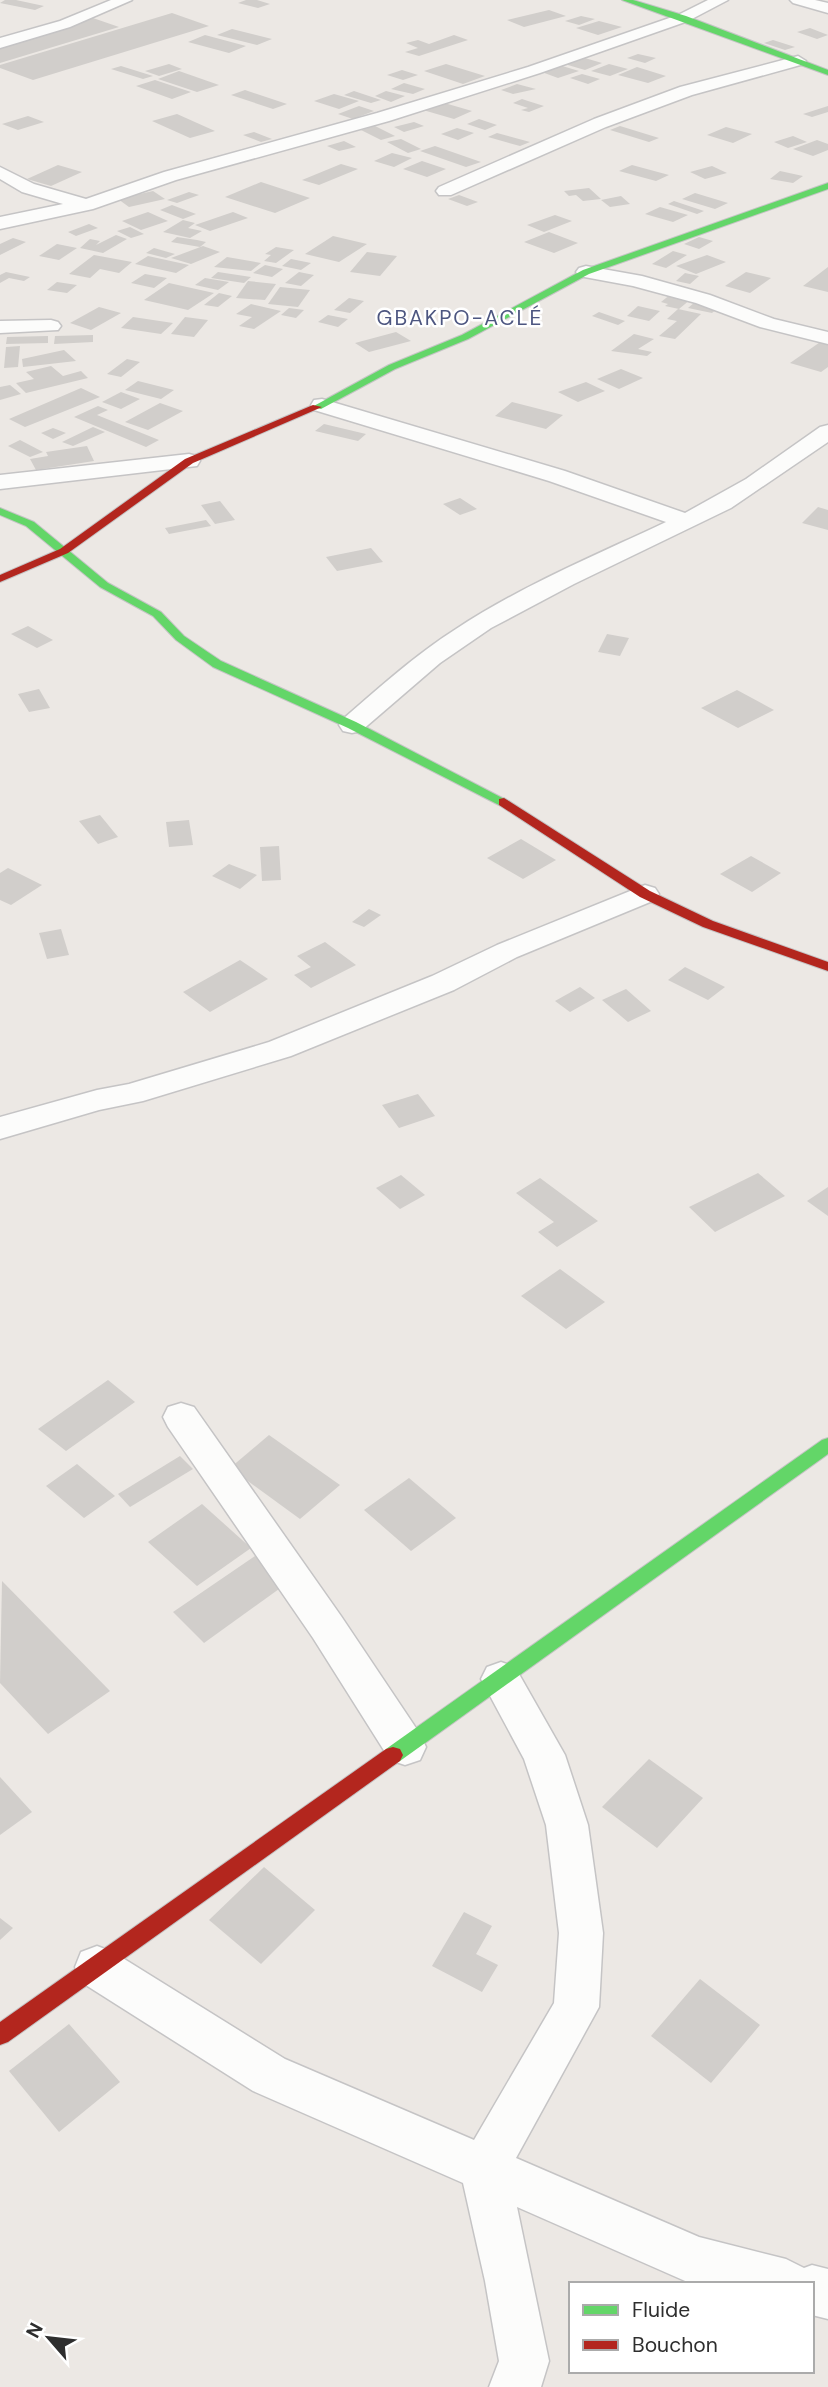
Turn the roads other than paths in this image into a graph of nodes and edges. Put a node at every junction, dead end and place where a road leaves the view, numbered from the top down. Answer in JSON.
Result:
{"nodes":[{"id":1,"x":124,"y":0,"type":"edge"},
{"id":2,"x":625,"y":0,"type":"edge"},
{"id":3,"x":720,"y":0,"type":"edge"},
{"id":4,"x":798,"y":0,"type":"edge"},
{"id":5,"x":828,"y":8,"type":"edge"},
{"id":6,"x":683,"y":18,"type":"junction"},
{"id":7,"x":0,"y":26,"type":"edge"},
{"id":8,"x":48,"y":30,"type":"junction"},
{"id":9,"x":0,"y":43,"type":"edge"},
{"id":10,"x":798,"y":61,"type":"junction"},
{"id":11,"x":828,"y":73,"type":"edge"},
{"id":12,"x":0,"y":172,"type":"edge"},
{"id":13,"x":828,"y":186,"type":"edge"},
{"id":14,"x":445,"y":191,"type":"dead end"},
{"id":15,"x":87,"y":205,"type":"junction"},
{"id":16,"x":0,"y":223,"type":"edge"},
{"id":17,"x":586,"y":272,"type":"junction"},
{"id":18,"x":51,"y":326,"type":"dead end"},
{"id":19,"x":0,"y":327,"type":"edge"},
{"id":20,"x":828,"y":338,"type":"edge"},
{"id":21,"x":322,"y":405,"type":"junction"},
{"id":22,"x":828,"y":432,"type":"edge"},
{"id":23,"x":189,"y":461,"type":"junction"},
{"id":24,"x":0,"y":482,"type":"edge"},
{"id":25,"x":0,"y":511,"type":"edge"},
{"id":26,"x":683,"y":520,"type":"junction"},
{"id":27,"x":64,"y":551,"type":"junction"},
{"id":28,"x":0,"y":579,"type":"edge"},
{"id":29,"x":352,"y":725,"type":"junction"},
{"id":30,"x":645,"y":894,"type":"junction"},
{"id":31,"x":828,"y":967,"type":"edge"},
{"id":32,"x":0,"y":1128,"type":"edge"},
{"id":33,"x":181,"y":1417,"type":"dead end"},
{"id":34,"x":828,"y":1444,"type":"edge"},
{"id":35,"x":501,"y":1679,"type":"junction"},
{"id":36,"x":405,"y":1747,"type":"junction"},
{"id":37,"x":97,"y":1967,"type":"junction"},
{"id":38,"x":0,"y":2035,"type":"edge"},
{"id":39,"x":484,"y":2168,"type":"junction"},
{"id":40,"x":778,"y":2282,"type":"edge"},
{"id":41,"x":515,"y":2387,"type":"edge"}],
"edges":[{"from":1,"to":8,"type":"street"},
{"from":2,"to":6,"type":"street"},
{"from":3,"to":6,"type":"street"},
{"from":4,"to":5,"type":"street"},
{"from":6,"to":10,"type":"street"},
{"from":6,"to":15,"type":"street"},
{"from":7,"to":8,"type":"street"},
{"from":8,"to":9,"type":"street"},
{"from":10,"to":11,"type":"street"},
{"from":10,"to":14,"type":"street"},
{"from":12,"to":15,"type":"street"},
{"from":13,"to":17,"type":"street"},
{"from":15,"to":16,"type":"street"},
{"from":17,"to":20,"type":"street"},
{"from":17,"to":21,"type":"street"},
{"from":18,"to":19,"type":"street"},
{"from":21,"to":23,"type":"street"},
{"from":21,"to":26,"type":"street"},
{"from":22,"to":26,"type":"street"},
{"from":23,"to":24,"type":"street"},
{"from":23,"to":27,"type":"street"},
{"from":25,"to":27,"type":"street"},
{"from":26,"to":29,"type":"street"},
{"from":27,"to":28,"type":"street"},
{"from":27,"to":29,"type":"street"},
{"from":29,"to":30,"type":"street"},
{"from":30,"to":31,"type":"street"},
{"from":30,"to":32,"type":"street"},
{"from":33,"to":36,"type":"street"},
{"from":34,"to":35,"type":"street"},
{"from":35,"to":36,"type":"street"},
{"from":35,"to":39,"type":"street"},
{"from":36,"to":37,"type":"street"},
{"from":37,"to":38,"type":"street"},
{"from":37,"to":39,"type":"street"},
{"from":39,"to":40,"type":"street"},
{"from":39,"to":41,"type":"street"}]}
